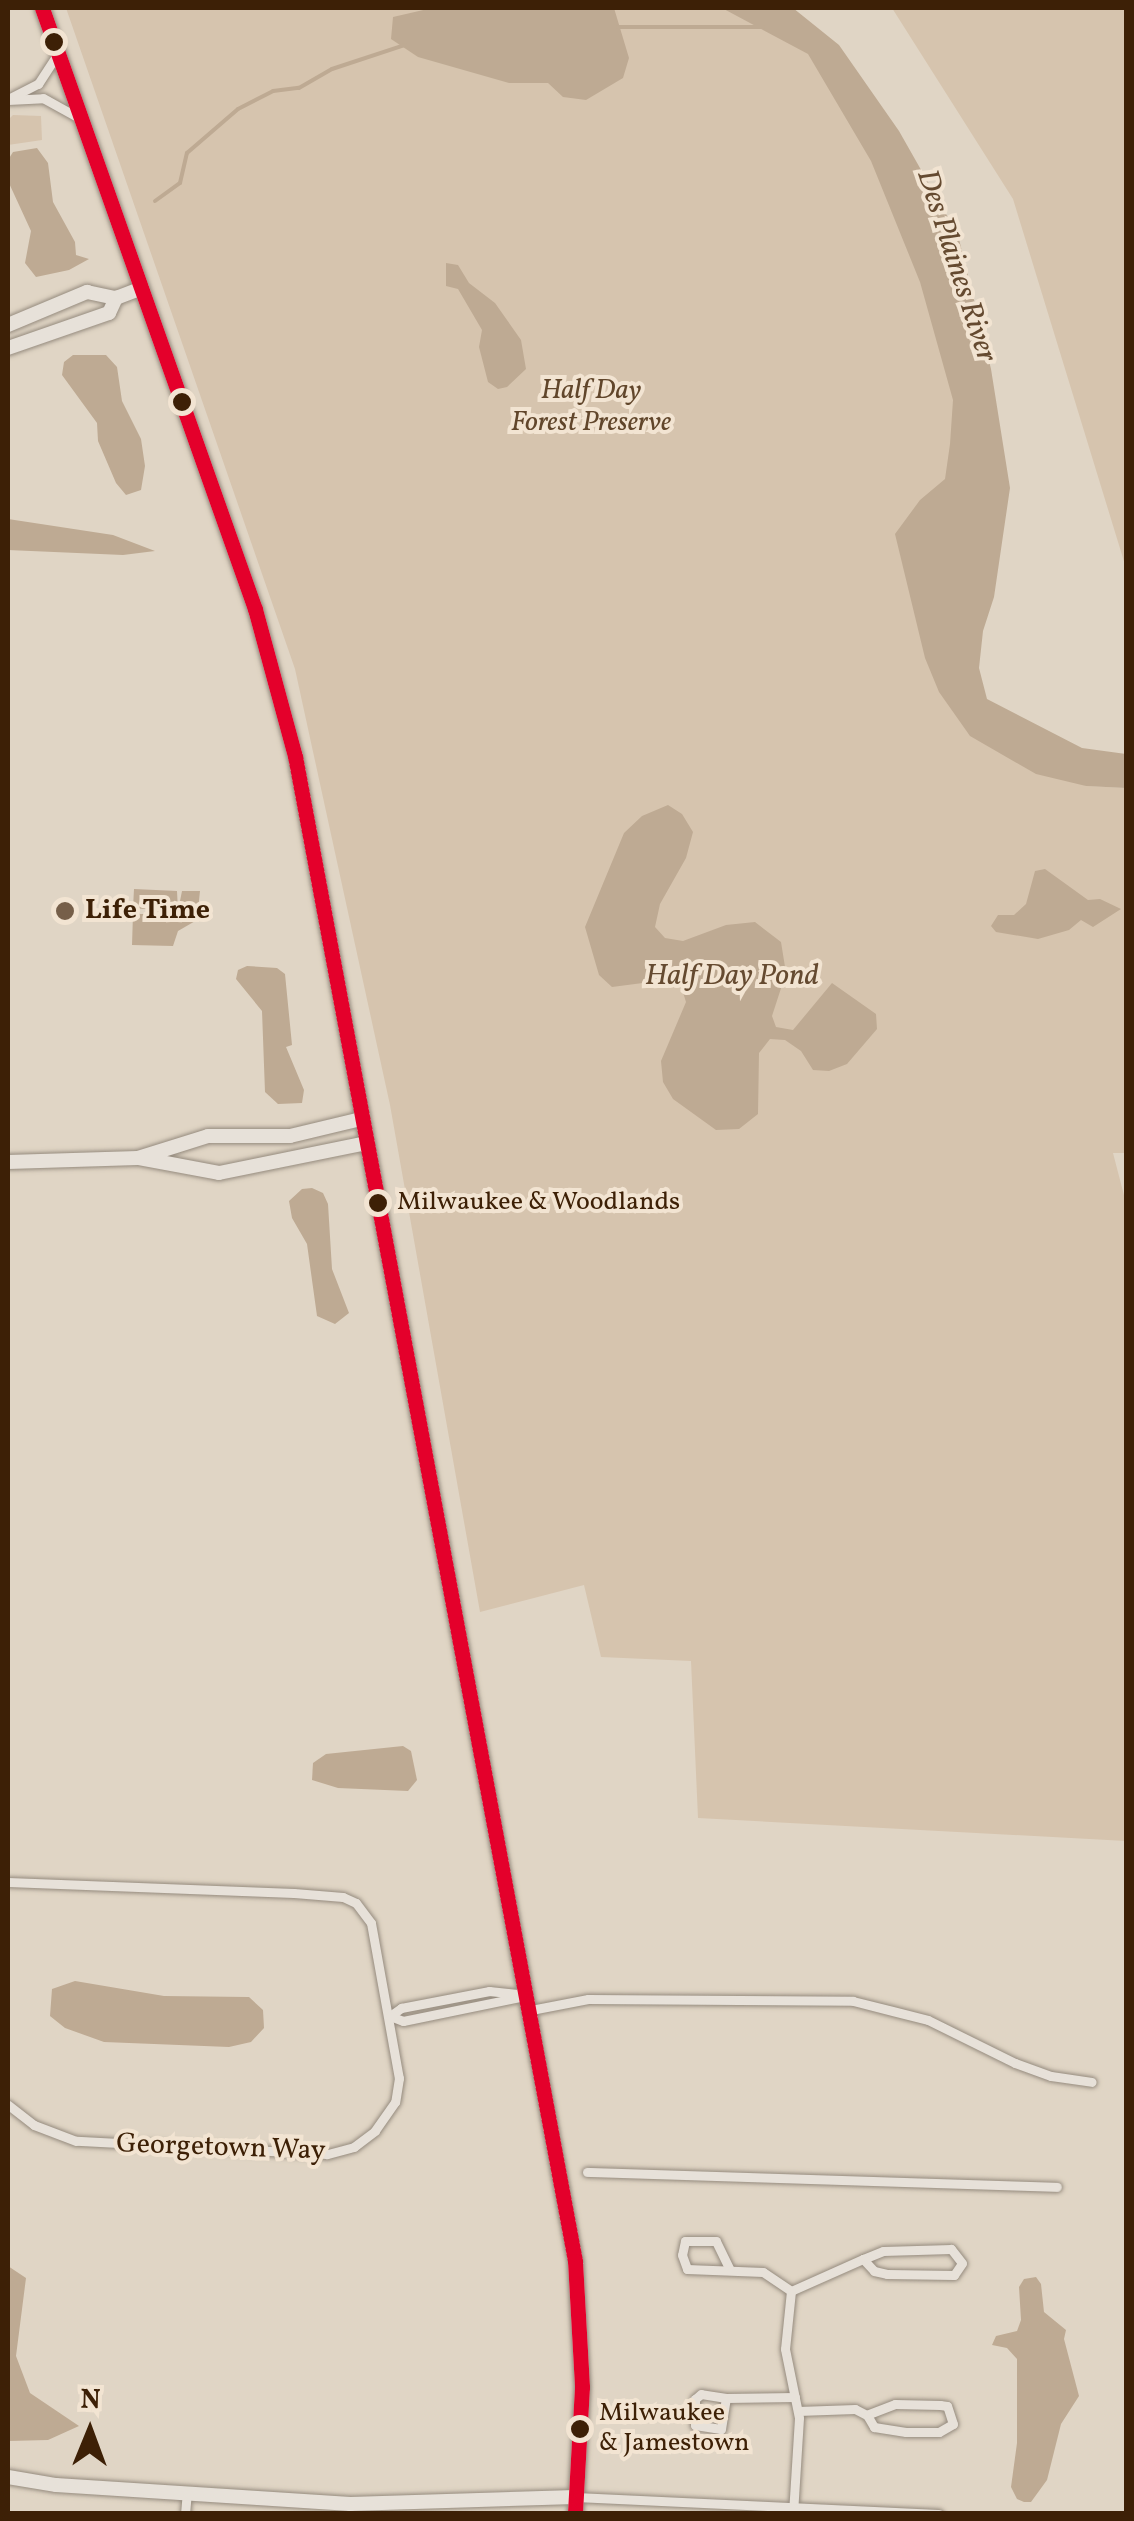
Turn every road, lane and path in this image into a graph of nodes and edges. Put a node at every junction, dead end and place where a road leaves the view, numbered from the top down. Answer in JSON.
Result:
{"nodes":[{"id":1,"x":42,"y":8,"type":"edge"},
{"id":2,"x":59,"y":53,"type":"junction"},
{"id":3,"x":8,"y":99,"type":"edge"},
{"id":4,"x":84,"y":122,"type":"junction"},
{"id":5,"x":142,"y":288,"type":"junction"},
{"id":6,"x":116,"y":298,"type":"junction"},
{"id":7,"x":8,"y":325,"type":"edge"},
{"id":8,"x":8,"y":348,"type":"edge"},
{"id":9,"x":361,"y":1118,"type":"junction"},
{"id":10,"x":366,"y":1143,"type":"junction"},
{"id":11,"x":138,"y":1158,"type":"junction"},
{"id":12,"x":8,"y":1162,"type":"edge"},
{"id":13,"x":8,"y":1882,"type":"edge"},
{"id":14,"x":529,"y":2002,"type":"junction"},
{"id":15,"x":390,"y":2016,"type":"junction"},
{"id":16,"x":1092,"y":2082,"type":"dead end"},
{"id":17,"x":8,"y":2105,"type":"edge"},
{"id":18,"x":587,"y":2172,"type":"dead end"},
{"id":19,"x":1057,"y":2187,"type":"dead end"},
{"id":20,"x":863,"y":2260,"type":"junction"},
{"id":21,"x":730,"y":2270,"type":"junction"},
{"id":22,"x":791,"y":2291,"type":"junction"},
{"id":23,"x":795,"y":2396,"type":"junction"},
{"id":24,"x":726,"y":2398,"type":"junction"},
{"id":25,"x":798,"y":2411,"type":"junction"},
{"id":26,"x":867,"y":2415,"type":"junction"},
{"id":27,"x":8,"y":2477,"type":"edge"},
{"id":28,"x":188,"y":2493,"type":"junction"},
{"id":29,"x":574,"y":2509,"type":"edge"},
{"id":30,"x":794,"y":2510,"type":"edge"},
{"id":31,"x":185,"y":2514,"type":"edge"},
{"id":32,"x":939,"y":2514,"type":"edge"}],
"edges":[{"from":1,"to":2,"type":"main road"},
{"from":2,"to":3,"type":"street"},
{"from":2,"to":4,"type":"main road"},
{"from":3,"to":4,"type":"street"},
{"from":4,"to":5,"type":"main road"},
{"from":5,"to":6,"type":"street"},
{"from":5,"to":9,"type":"main road"},
{"from":6,"to":7,"type":"street"},
{"from":6,"to":8,"type":"street"},
{"from":9,"to":10,"type":"main road"},
{"from":9,"to":11,"type":"street"},
{"from":10,"to":11,"type":"street"},
{"from":10,"to":14,"type":"main road"},
{"from":11,"to":12,"type":"street"},
{"from":13,"to":15,"type":"street","name":"Georgetown Way"},
{"from":14,"to":15,"type":"street"},
{"from":14,"to":16,"type":"street"},
{"from":14,"to":29,"type":"main road"},
{"from":15,"to":17,"type":"street","name":"Georgetown Way"},
{"from":18,"to":19,"type":"street"},
{"from":20,"to":20,"type":"street"},
{"from":20,"to":22,"type":"street"},
{"from":21,"to":21,"type":"street"},
{"from":21,"to":22,"type":"street"},
{"from":22,"to":23,"type":"street"},
{"from":23,"to":24,"type":"street"},
{"from":23,"to":25,"type":"street"},
{"from":24,"to":24,"type":"street"},
{"from":25,"to":26,"type":"street"},
{"from":25,"to":30,"type":"street"},
{"from":26,"to":26,"type":"street"},
{"from":27,"to":28,"type":"street"},
{"from":28,"to":29,"type":"street"},
{"from":28,"to":31,"type":"street"},
{"from":29,"to":30,"type":"street"},
{"from":30,"to":32,"type":"street"}]}
